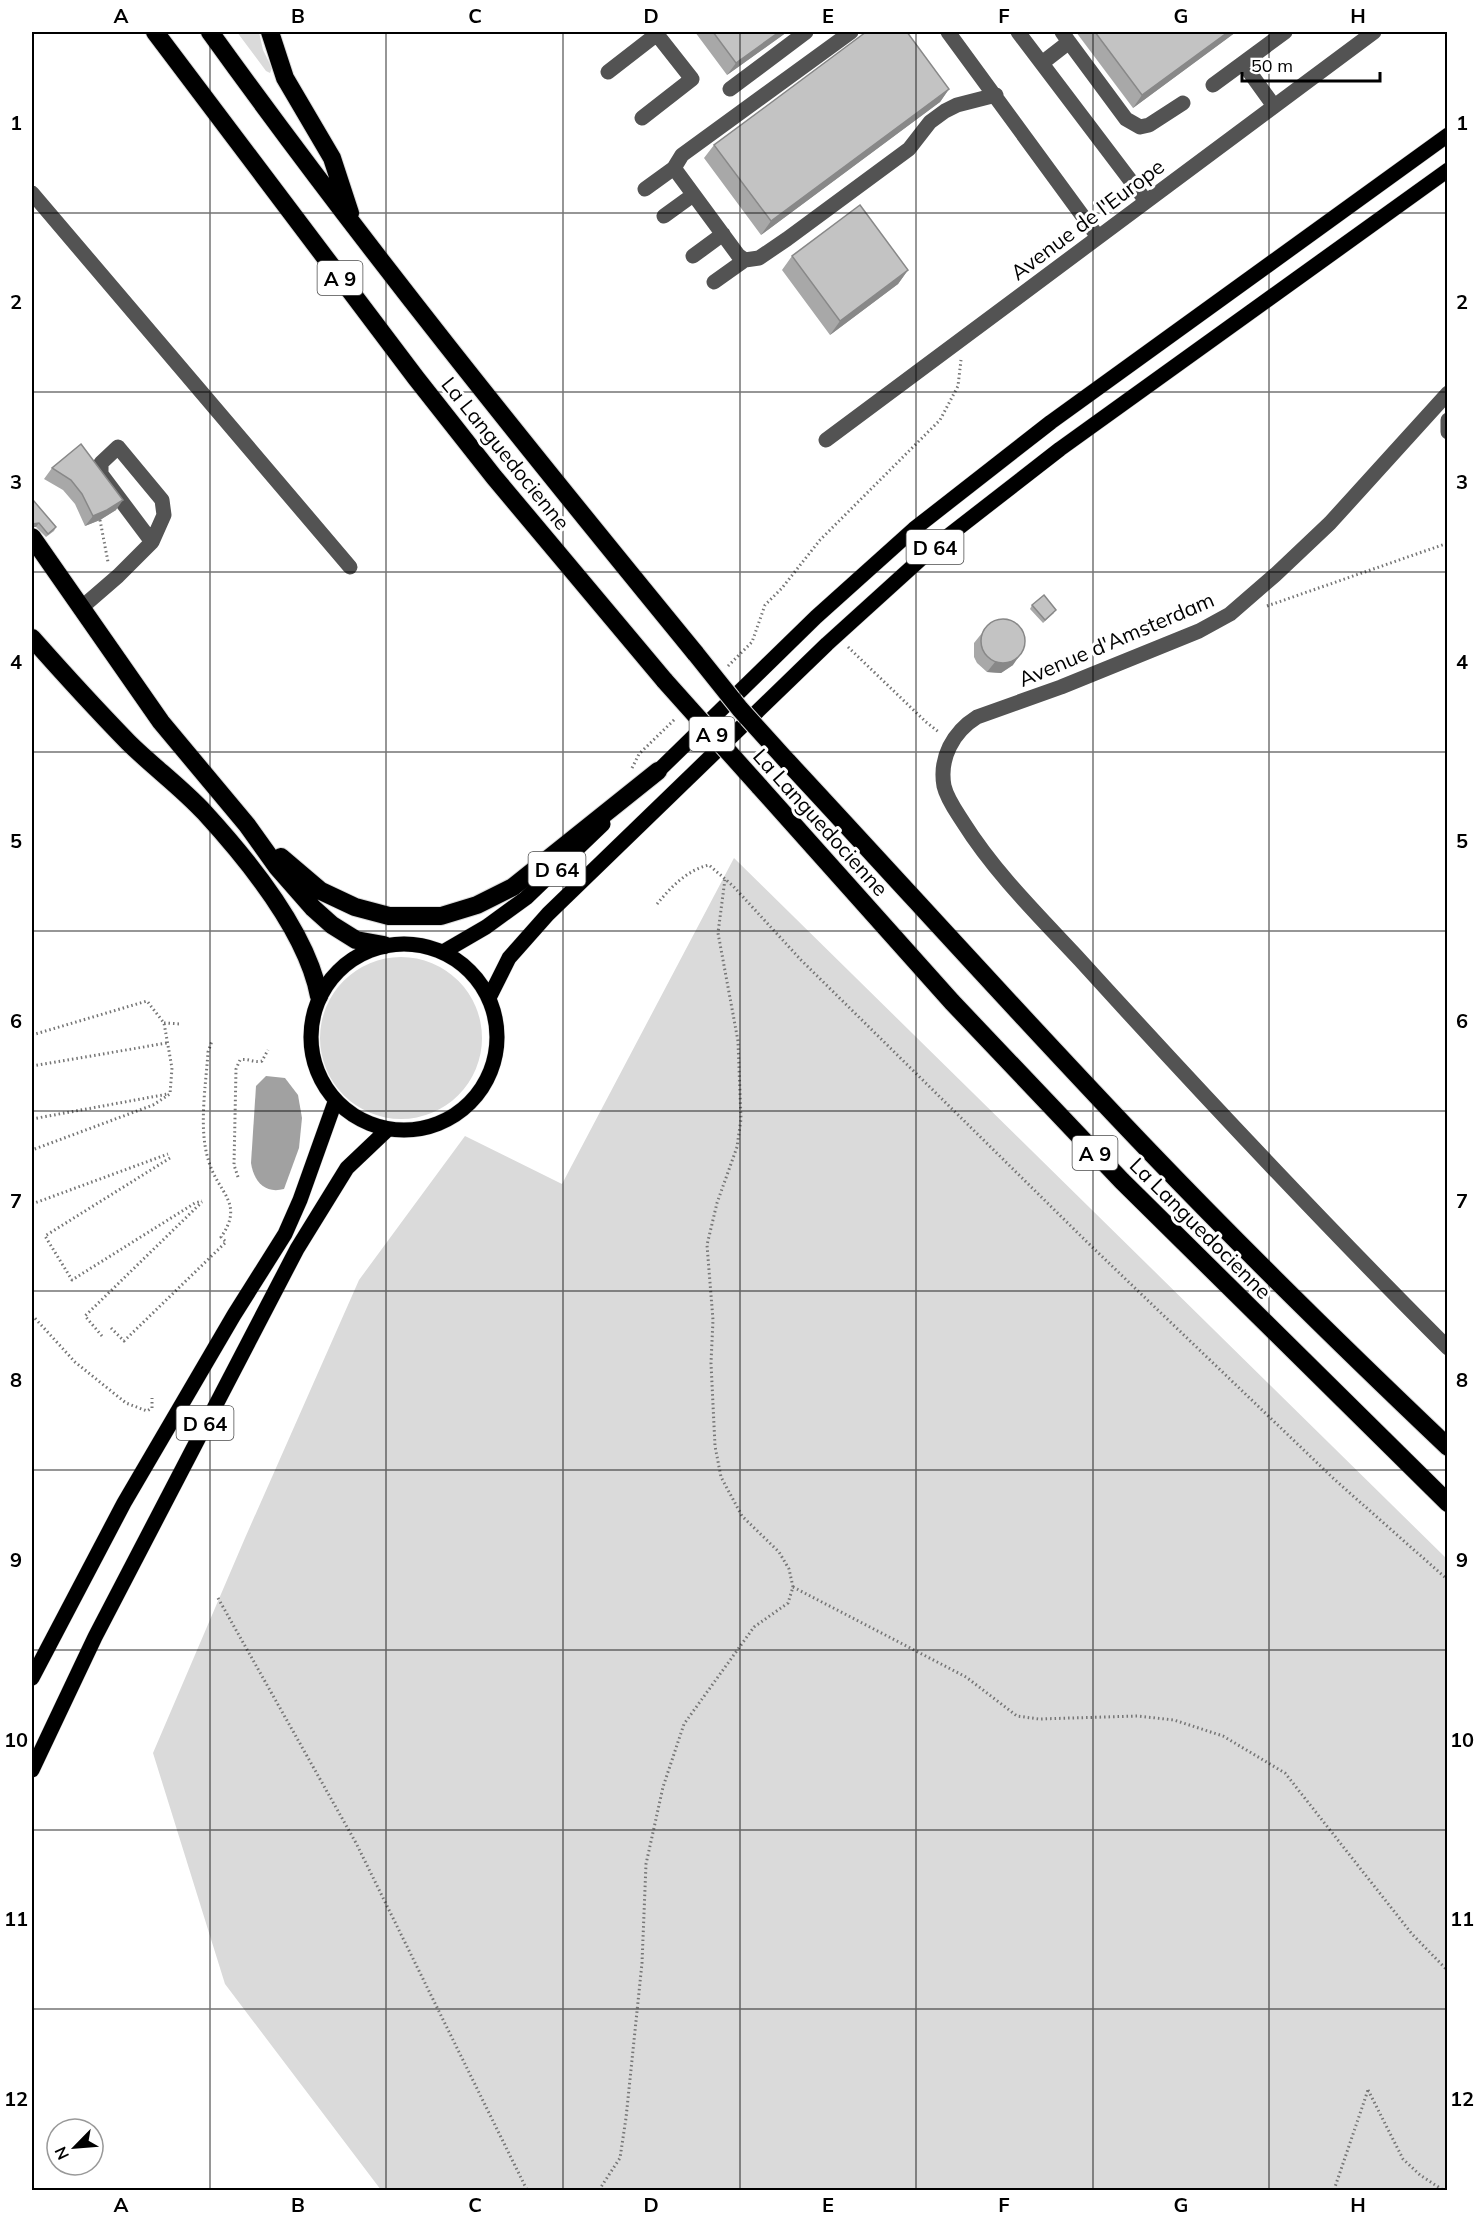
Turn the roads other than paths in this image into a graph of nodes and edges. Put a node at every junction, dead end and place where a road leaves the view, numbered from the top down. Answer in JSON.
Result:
{"nodes":[{"id":1,"x":155,"y":32,"type":"edge"},
{"id":2,"x":210,"y":32,"type":"edge"},
{"id":3,"x":270,"y":32,"type":"edge"},
{"id":4,"x":806,"y":32,"type":"edge"},
{"id":5,"x":851,"y":32,"type":"edge"},
{"id":6,"x":948,"y":32,"type":"edge"},
{"id":7,"x":1018,"y":32,"type":"edge"},
{"id":8,"x":1285,"y":32,"type":"edge"},
{"id":9,"x":1374,"y":32,"type":"edge"},
{"id":10,"x":656,"y":33,"type":"edge"},
{"id":11,"x":1066,"y":37,"type":"edge"},
{"id":12,"x":1042,"y":63,"type":"junction"},
{"id":13,"x":1243,"y":63,"type":"junction"},
{"id":14,"x":608,"y":72,"type":"dead end"},
{"id":15,"x":1213,"y":85,"type":"dead end"},
{"id":16,"x":730,"y":89,"type":"dead end"},
{"id":17,"x":996,"y":95,"type":"junction"},
{"id":18,"x":1183,"y":103,"type":"dead end"},
{"id":19,"x":1274,"y":106,"type":"junction"},
{"id":20,"x":642,"y":118,"type":"dead end"},
{"id":21,"x":1448,"y":135,"type":"edge"},
{"id":22,"x":674,"y":168,"type":"junction"},
{"id":23,"x":1448,"y":170,"type":"edge"},
{"id":24,"x":645,"y":189,"type":"dead end"},
{"id":25,"x":32,"y":193,"type":"edge"},
{"id":26,"x":693,"y":195,"type":"junction"},
{"id":27,"x":1146,"y":201,"type":"junction"},
{"id":28,"x":664,"y":216,"type":"dead end"},
{"id":29,"x":354,"y":226,"type":"junction"},
{"id":30,"x":723,"y":234,"type":"junction"},
{"id":31,"x":1098,"y":237,"type":"junction"},
{"id":32,"x":693,"y":256,"type":"dead end"},
{"id":33,"x":745,"y":260,"type":"junction"},
{"id":34,"x":714,"y":282,"type":"dead end"},
{"id":35,"x":1448,"y":393,"type":"edge"},
{"id":36,"x":1448,"y":420,"type":"edge"},
{"id":37,"x":1448,"y":432,"type":"edge"},
{"id":38,"x":826,"y":440,"type":"dead end"},
{"id":39,"x":32,"y":537,"type":"edge"},
{"id":40,"x":152,"y":542,"type":"junction"},
{"id":41,"x":350,"y":567,"type":"dead end"},
{"id":42,"x":81,"y":608,"type":"junction"},
{"id":43,"x":32,"y":638,"type":"edge"},
{"id":44,"x":658,"y":771,"type":"junction"},
{"id":45,"x":247,"y":825,"type":"junction"},
{"id":46,"x":384,"y":945,"type":"junction"},
{"id":47,"x":443,"y":952,"type":"junction"},
{"id":48,"x":319,"y":996,"type":"junction"},
{"id":49,"x":489,"y":998,"type":"junction"},
{"id":50,"x":335,"y":1102,"type":"junction"},
{"id":51,"x":387,"y":1130,"type":"junction"},
{"id":52,"x":1448,"y":1348,"type":"edge"},
{"id":53,"x":1448,"y":1447,"type":"edge"},
{"id":54,"x":1448,"y":1503,"type":"edge"},
{"id":55,"x":32,"y":1678,"type":"edge"},
{"id":56,"x":49,"y":1733,"type":"junction"},
{"id":57,"x":32,"y":1770,"type":"edge"},
{"id":58,"x":32,"y":1776,"type":"edge"}],
"edges":[{"from":1,"to":54,"type":"highway","name":"La Languedocienne","number":"A 9","bridge":true},
{"from":2,"to":29,"type":"highway","name":"La Languedocienne","number":"A 9"},
{"from":3,"to":29,"type":"highway"},
{"from":4,"to":16,"type":"street"},
{"from":5,"to":22,"type":"street"},
{"from":6,"to":17,"type":"street"},
{"from":7,"to":12,"type":"street"},
{"from":8,"to":13,"type":"street"},
{"from":9,"to":19,"type":"street","name":"Avenue de l'Europe"},
{"from":10,"to":14,"type":"street"},
{"from":10,"to":20,"type":"street"},
{"from":11,"to":12,"type":"street"},
{"from":11,"to":18,"type":"street"},
{"from":12,"to":27,"type":"street"},
{"from":13,"to":15,"type":"street"},
{"from":13,"to":19,"type":"street"},
{"from":17,"to":31,"type":"street"},
{"from":17,"to":33,"type":"street"},
{"from":19,"to":27,"type":"street","name":"Avenue de l'Europe"},
{"from":21,"to":44,"type":"main road","number":"D 64"},
{"from":22,"to":24,"type":"street"},
{"from":22,"to":26,"type":"street"},
{"from":23,"to":49,"type":"main road","number":"D 64"},
{"from":25,"to":41,"type":"street"},
{"from":26,"to":28,"type":"street"},
{"from":26,"to":30,"type":"street"},
{"from":27,"to":31,"type":"street","name":"Avenue de l'Europe"},
{"from":29,"to":53,"type":"highway","name":"La Languedocienne","number":"A 9","bridge":true},
{"from":30,"to":32,"type":"street"},
{"from":30,"to":33,"type":"street"},
{"from":31,"to":38,"type":"street","name":"Avenue de l'Europe"},
{"from":33,"to":34,"type":"street"},
{"from":35,"to":52,"type":"street","name":"Avenue d'Amsterdam"},
{"from":36,"to":37,"type":"street"},
{"from":39,"to":42,"type":"highway"},
{"from":40,"to":40,"type":"street"},
{"from":40,"to":42,"type":"street"},
{"from":42,"to":45,"type":"highway"},
{"from":43,"to":48,"type":"highway"},
{"from":44,"to":45,"type":"highway"},
{"from":44,"to":47,"type":"main road","number":"D 64"},
{"from":45,"to":46,"type":"highway"},
{"from":46,"to":47,"type":"main road"},
{"from":46,"to":48,"type":"main road"},
{"from":47,"to":49,"type":"main road"},
{"from":48,"to":50,"type":"main road"},
{"from":49,"to":51,"type":"main road"},
{"from":50,"to":51,"type":"main road"},
{"from":50,"to":55,"type":"main road","number":"D 64"},
{"from":51,"to":56,"type":"main road","number":"D 64"},
{"from":56,"to":57,"type":"main road","number":"D 64"},
{"from":56,"to":58,"type":"main road"}]}
